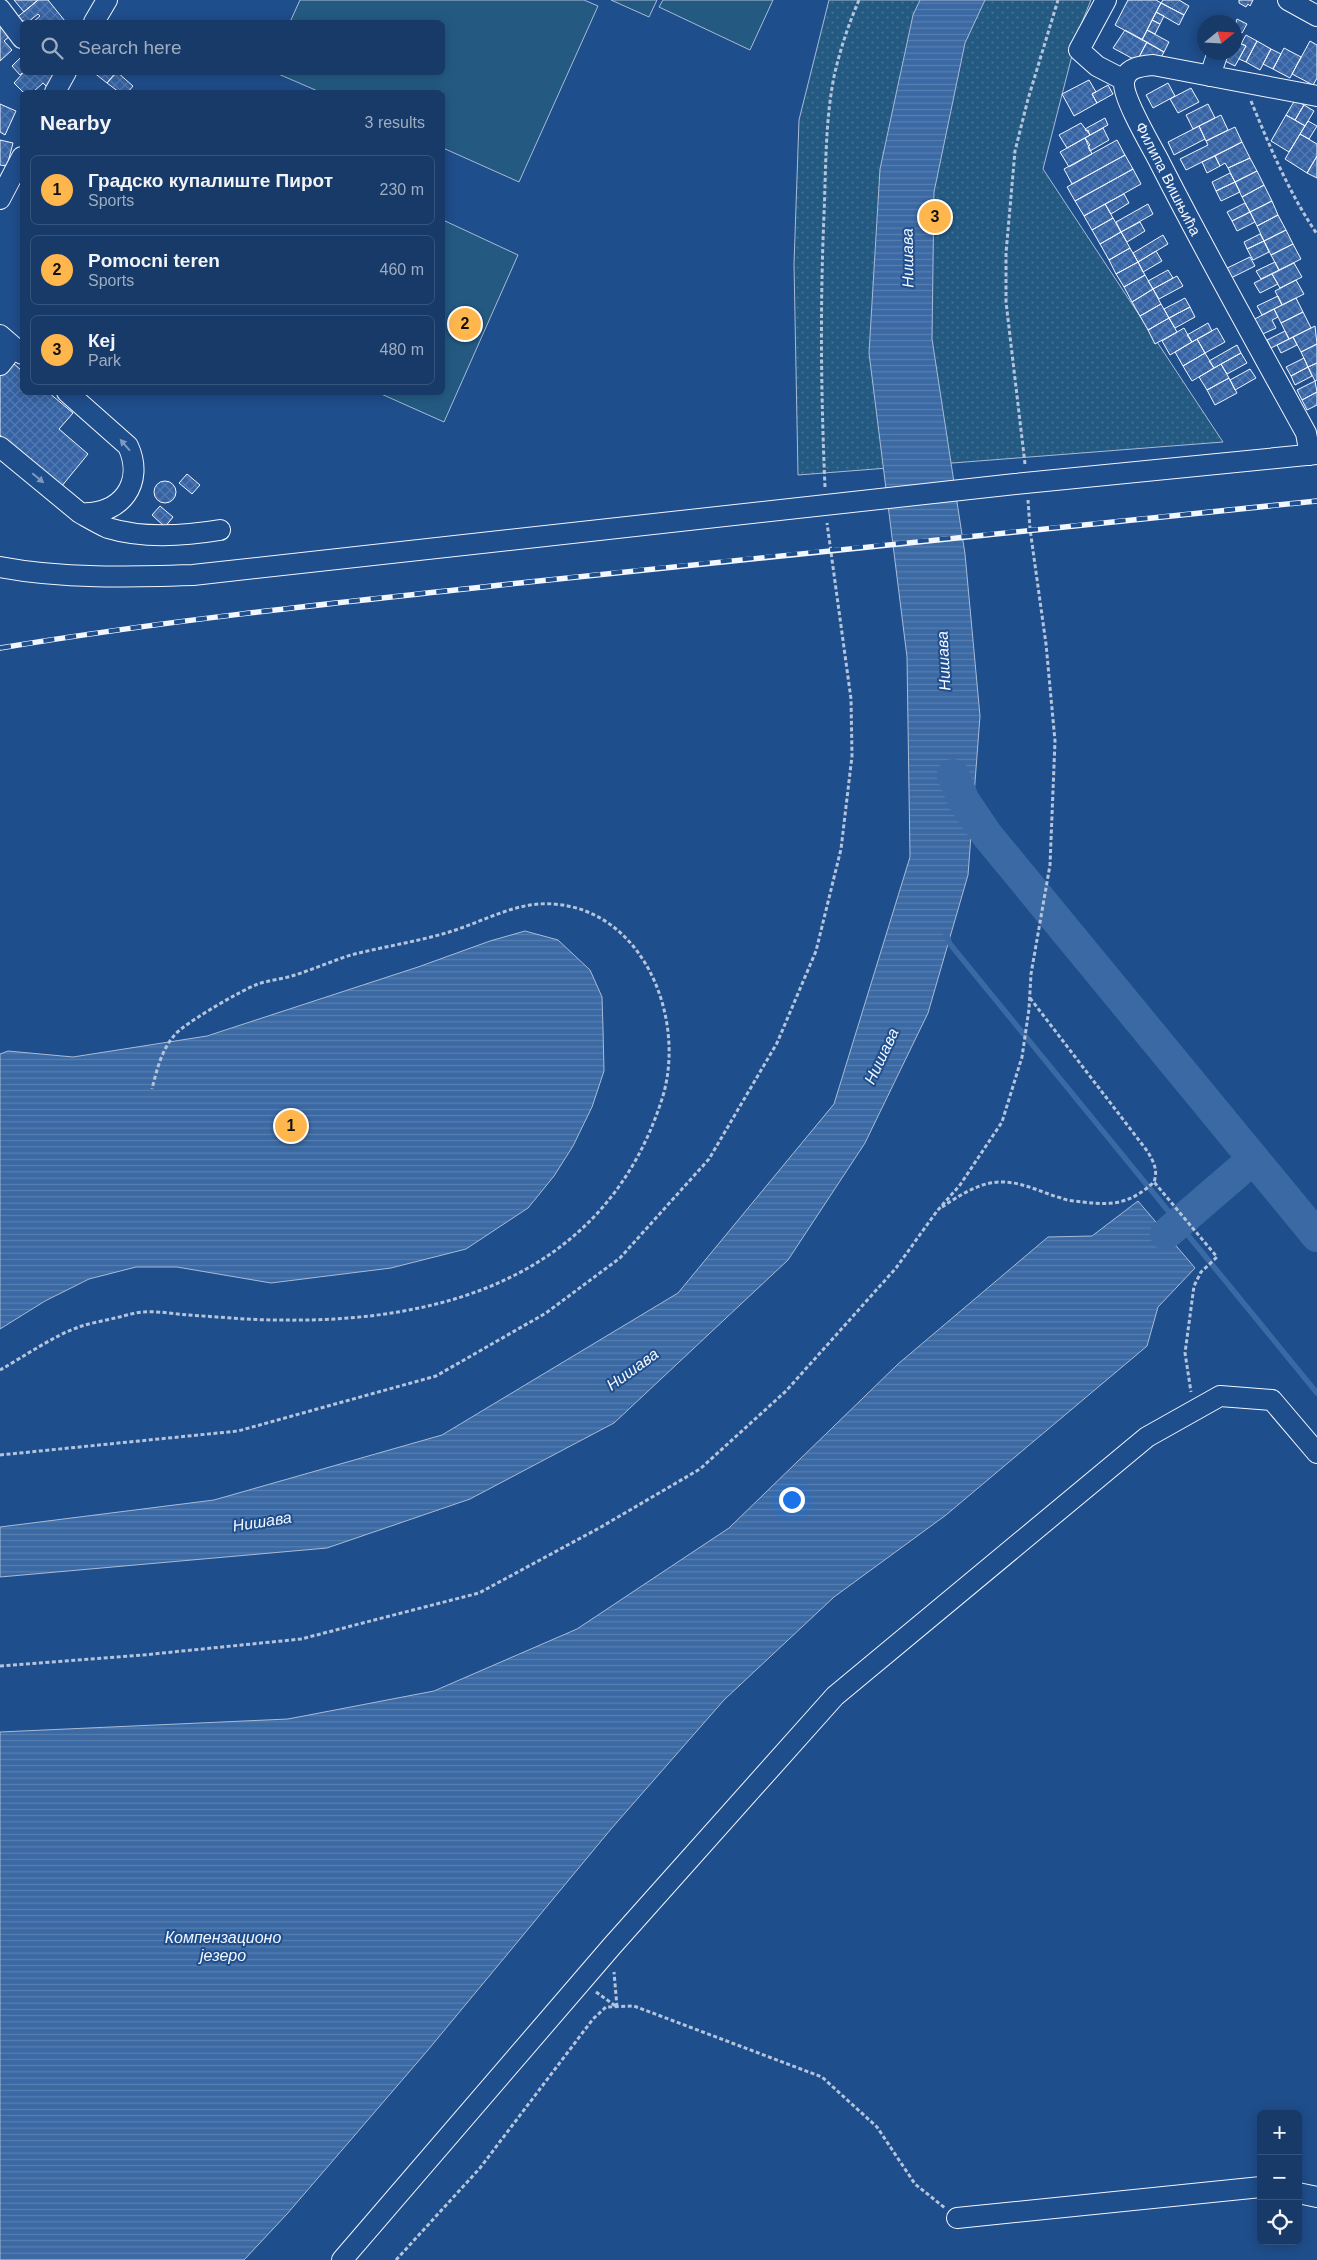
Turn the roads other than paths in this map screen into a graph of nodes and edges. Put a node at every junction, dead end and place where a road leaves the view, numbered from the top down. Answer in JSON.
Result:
{"nodes":[{"id":1,"x":106,"y":0,"type":"edge"},
{"id":2,"x":1106,"y":0,"type":"edge"},
{"id":3,"x":1288,"y":0,"type":"edge"},
{"id":4,"x":0,"y":9,"type":"edge"},
{"id":5,"x":1317,"y":16,"type":"edge"},
{"id":6,"x":95,"y":20,"type":"edge"},
{"id":7,"x":20,"y":35,"type":"edge"},
{"id":8,"x":1215,"y":60,"type":"edge"},
{"id":9,"x":1210,"y":76,"type":"junction"},
{"id":10,"x":1124,"y":80,"type":"junction"},
{"id":11,"x":1317,"y":96,"type":"edge"},
{"id":12,"x":20,"y":161,"type":"edge"},
{"id":13,"x":0,"y":199,"type":"edge"},
{"id":14,"x":12,"y":346,"type":"edge"},
{"id":15,"x":0,"y":365,"type":"edge"},
{"id":16,"x":70,"y":395,"type":"edge"},
{"id":17,"x":0,"y":447,"type":"edge"},
{"id":18,"x":1314,"y":454,"type":"edge"},
{"id":19,"x":80,"y":513,"type":"junction"},
{"id":20,"x":220,"y":530,"type":"dead end"},
{"id":21,"x":0,"y":567,"type":"edge"},
{"id":22,"x":1317,"y":1453,"type":"edge"},
{"id":23,"x":1257,"y":2187,"type":"edge"},
{"id":24,"x":1302,"y":2194,"type":"edge"},
{"id":25,"x":1317,"y":2196,"type":"edge"},
{"id":26,"x":957,"y":2218,"type":"road end"},
{"id":27,"x":342,"y":2260,"type":"edge"}],
"edges":[{"from":1,"to":6,"type":"street"},
{"from":2,"to":10,"type":"street"},
{"from":3,"to":5,"type":"street"},
{"from":4,"to":7,"type":"street"},
{"from":8,"to":9,"type":"street"},
{"from":9,"to":10,"type":"street"},
{"from":9,"to":11,"type":"street"},
{"from":10,"to":18,"type":"street","name":"Филипа Вишњића"},
{"from":12,"to":13,"type":"street"},
{"from":14,"to":15,"type":"street"},
{"from":19,"to":16,"type":"street","one_way":true},
{"from":17,"to":19,"type":"street","one_way":true},
{"from":18,"to":21,"type":"street"},
{"from":19,"to":20,"type":"street"},
{"from":22,"to":27,"type":"street"},
{"from":23,"to":26,"type":"street"},
{"from":24,"to":25,"type":"street"}]}
